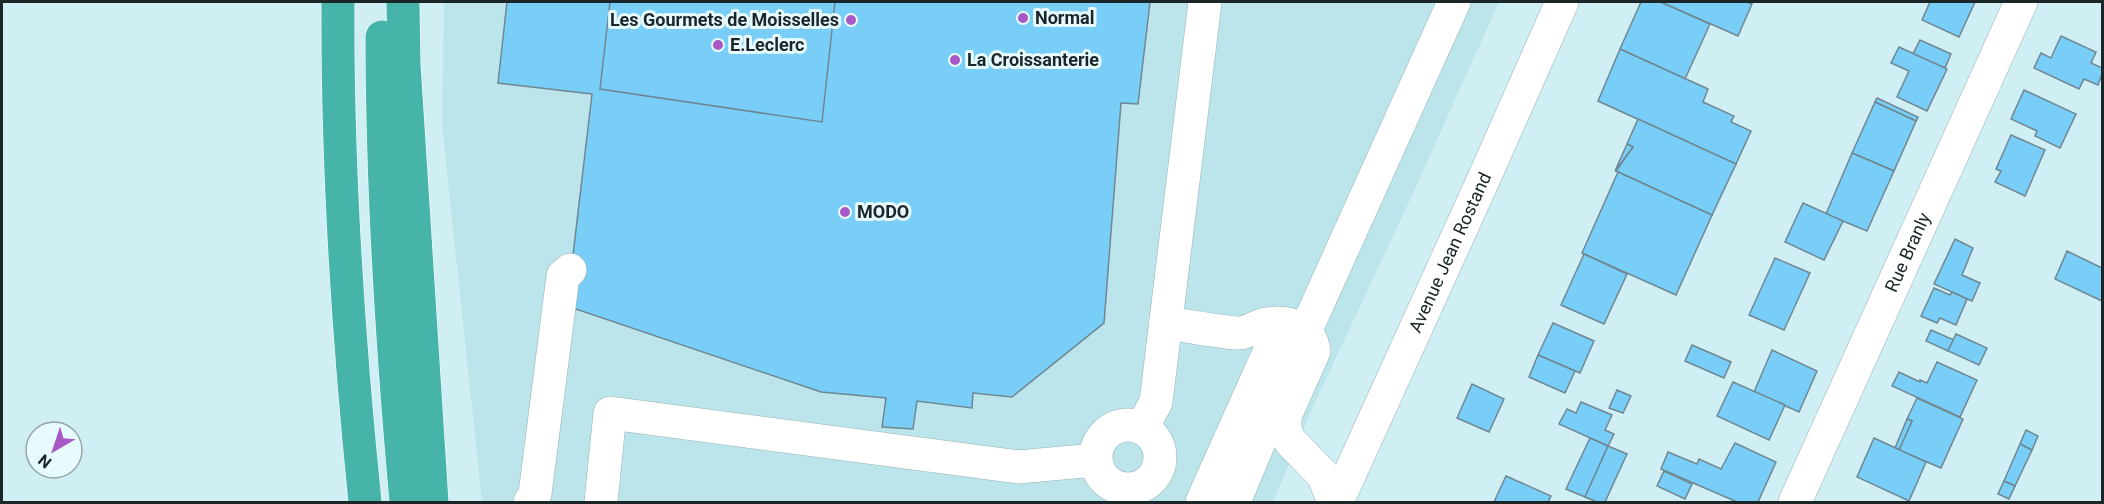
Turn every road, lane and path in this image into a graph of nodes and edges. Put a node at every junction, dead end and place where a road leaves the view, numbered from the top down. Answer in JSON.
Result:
{"nodes":[{"id":1,"x":328,"y":2,"type":"edge"},
{"id":2,"x":338,"y":2,"type":"edge"},
{"id":3,"x":382,"y":2,"type":"edge"},
{"id":4,"x":403,"y":2,"type":"edge"},
{"id":5,"x":1205,"y":2,"type":"edge"},
{"id":6,"x":1454,"y":2,"type":"edge"},
{"id":7,"x":1562,"y":2,"type":"edge"},
{"id":8,"x":2021,"y":2,"type":"edge"},
{"id":9,"x":338,"y":53,"type":"junction"},
{"id":10,"x":570,"y":270,"type":"dead end"},
{"id":11,"x":1166,"y":322,"type":"junction"},
{"id":12,"x":1290,"y":336,"type":"junction"},
{"id":13,"x":1142,"y":428,"type":"junction"},
{"id":14,"x":1095,"y":460,"type":"junction"},
{"id":15,"x":1145,"y":493,"type":"edge"},
{"id":16,"x":365,"y":502,"type":"edge"},
{"id":17,"x":406,"y":502,"type":"edge"},
{"id":18,"x":432,"y":502,"type":"edge"},
{"id":19,"x":530,"y":502,"type":"edge"},
{"id":20,"x":601,"y":502,"type":"edge"},
{"id":21,"x":1202,"y":502,"type":"edge"},
{"id":22,"x":1234,"y":502,"type":"edge"},
{"id":23,"x":1336,"y":502,"type":"edge"},
{"id":24,"x":1795,"y":502,"type":"edge"}],
"edges":[{"from":1,"to":9,"type":"street"},
{"from":2,"to":9,"type":"highway"},
{"from":3,"to":17,"type":"highway"},
{"from":4,"to":18,"type":"highway"},
{"from":5,"to":11,"type":"street"},
{"from":6,"to":12,"type":"street"},
{"from":7,"to":23,"type":"street","name":"Avenue Jean Rostand"},
{"from":8,"to":24,"type":"street","name":"Rue Branly"},
{"from":9,"to":16,"type":"highway"},
{"from":10,"to":19,"type":"street"},
{"from":11,"to":12,"type":"street"},
{"from":11,"to":13,"type":"street"},
{"from":12,"to":21,"type":"street"},
{"from":12,"to":22,"type":"street"},
{"from":12,"to":23,"type":"street"},
{"from":13,"to":14,"type":"street"},
{"from":13,"to":15,"type":"street"},
{"from":14,"to":15,"type":"street"},
{"from":14,"to":20,"type":"street"}]}
